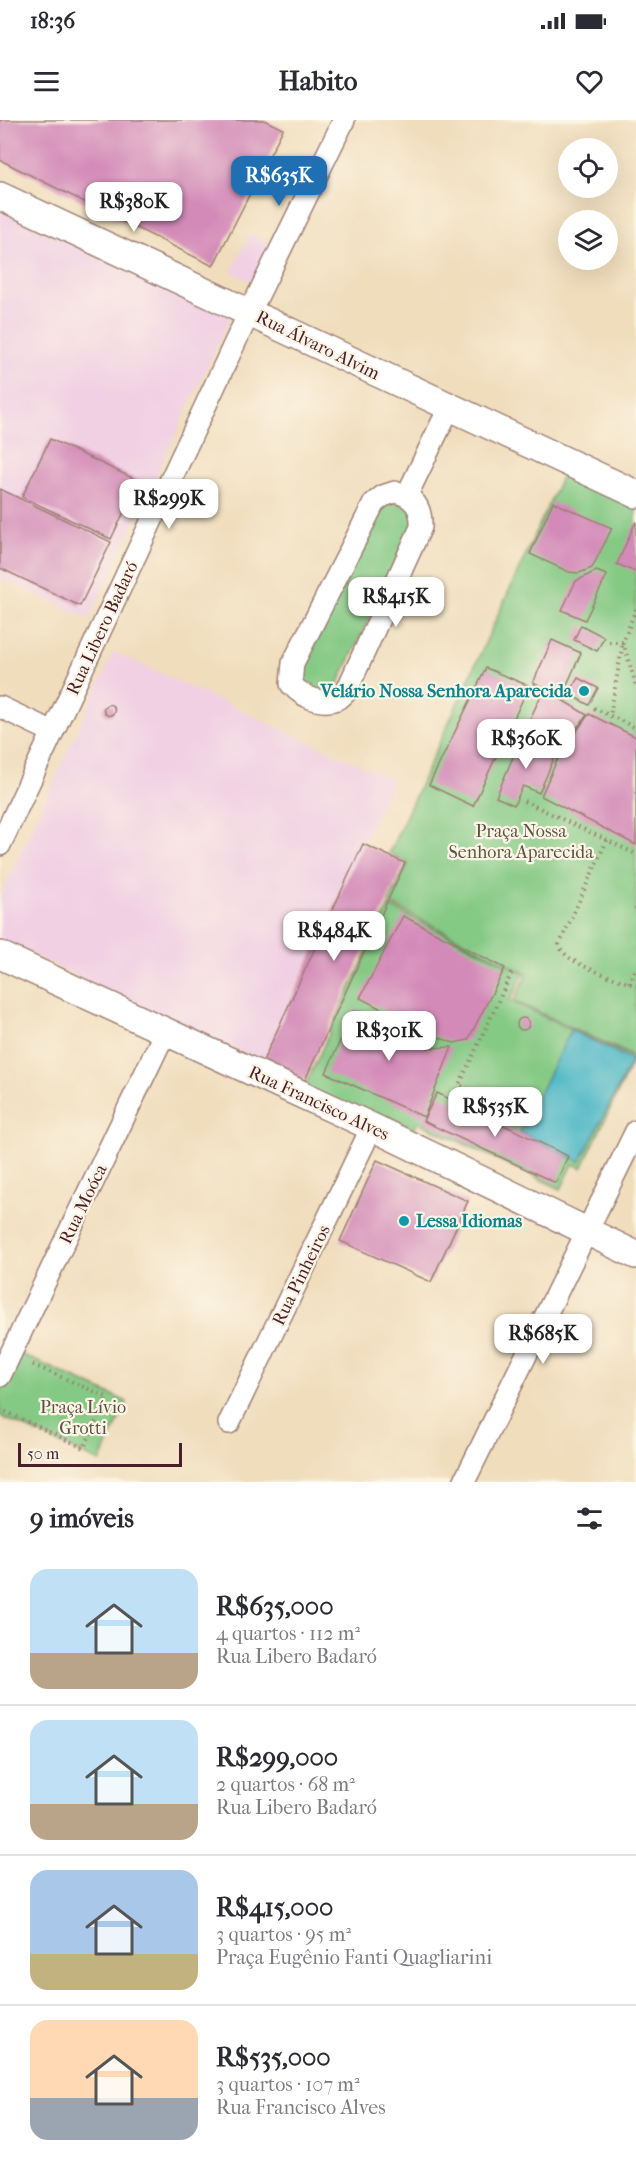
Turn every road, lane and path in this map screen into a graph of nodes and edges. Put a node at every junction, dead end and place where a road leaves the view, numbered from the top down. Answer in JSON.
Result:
{"nodes":[{"id":1,"x":344,"y":120,"type":"edge"},
{"id":2,"x":0,"y":196,"type":"edge"},
{"id":3,"x":250,"y":311,"type":"junction"},
{"id":4,"x":449,"y":408,"type":"junction"},
{"id":5,"x":636,"y":494,"type":"edge"},
{"id":6,"x":407,"y":495,"type":"junction"},
{"id":7,"x":636,"y":609,"type":"edge"},
{"id":8,"x":609,"y":642,"type":"dead end"},
{"id":9,"x":623,"y":642,"type":"junction"},
{"id":10,"x":636,"y":685,"type":"edge"},
{"id":11,"x":0,"y":707,"type":"edge"},
{"id":12,"x":594,"y":708,"type":"dead end"},
{"id":13,"x":610,"y":716,"type":"junction"},
{"id":14,"x":636,"y":728,"type":"edge"},
{"id":15,"x":53,"y":732,"type":"junction"},
{"id":16,"x":524,"y":801,"type":"dead end"},
{"id":17,"x":607,"y":840,"type":"junction"},
{"id":18,"x":0,"y":845,"type":"edge"},
{"id":19,"x":636,"y":854,"type":"edge"},
{"id":20,"x":0,"y":955,"type":"edge"},
{"id":21,"x":636,"y":968,"type":"edge"},
{"id":22,"x":512,"y":972,"type":"dead end"},
{"id":23,"x":629,"y":983,"type":"junction"},
{"id":24,"x":636,"y":986,"type":"edge"},
{"id":25,"x":165,"y":1032,"type":"junction"},
{"id":26,"x":500,"y":1106,"type":"dead end"},
{"id":27,"x":372,"y":1127,"type":"junction"},
{"id":28,"x":636,"y":1131,"type":"edge"},
{"id":29,"x":588,"y":1231,"type":"junction"},
{"id":30,"x":636,"y":1255,"type":"edge"},
{"id":31,"x":10,"y":1355,"type":"junction"},
{"id":32,"x":0,"y":1376,"type":"edge"},
{"id":33,"x":0,"y":1409,"type":"edge"},
{"id":34,"x":229,"y":1423,"type":"dead end"},
{"id":35,"x":464,"y":1482,"type":"edge"}],
"edges":[{"from":1,"to":3,"type":"street","name":"Rua Libero Badaró"},
{"from":2,"to":3,"type":"street","name":"Rua Álvaro Alvim"},
{"from":3,"to":4,"type":"street","name":"Rua Álvaro Alvim"},
{"from":3,"to":15,"type":"street","name":"Rua Libero Badaró"},
{"from":4,"to":5,"type":"street","name":"Rua Álvaro Alvim"},
{"from":4,"to":6,"type":"street"},
{"from":6,"to":6,"type":"street"},
{"from":7,"to":9,"type":"path"},
{"from":8,"to":9,"type":"path"},
{"from":9,"to":10,"type":"path"},
{"from":9,"to":13,"type":"path"},
{"from":11,"to":15,"type":"street"},
{"from":12,"to":13,"type":"path"},
{"from":13,"to":14,"type":"path"},
{"from":15,"to":18,"type":"street","name":"Rua Libero Badaró"},
{"from":16,"to":17,"type":"path"},
{"from":17,"to":19,"type":"path"},
{"from":17,"to":23,"type":"path"},
{"from":20,"to":25,"type":"street","name":"Rua Francisco Alves"},
{"from":21,"to":23,"type":"path"},
{"from":22,"to":26,"type":"path"},
{"from":23,"to":24,"type":"path"},
{"from":25,"to":27,"type":"street","name":"Rua Francisco Alves"},
{"from":25,"to":31,"type":"street","name":"Rua Moóca"},
{"from":27,"to":29,"type":"street","name":"Rua Francisco Alves"},
{"from":27,"to":34,"type":"street","name":"Rua Pinheiros"},
{"from":28,"to":29,"type":"street"},
{"from":29,"to":30,"type":"street","name":"Rua Francisco Alves"},
{"from":29,"to":35,"type":"street"},
{"from":31,"to":32,"type":"street","name":"Rua Moóca"},
{"from":31,"to":33,"type":"path"}]}
